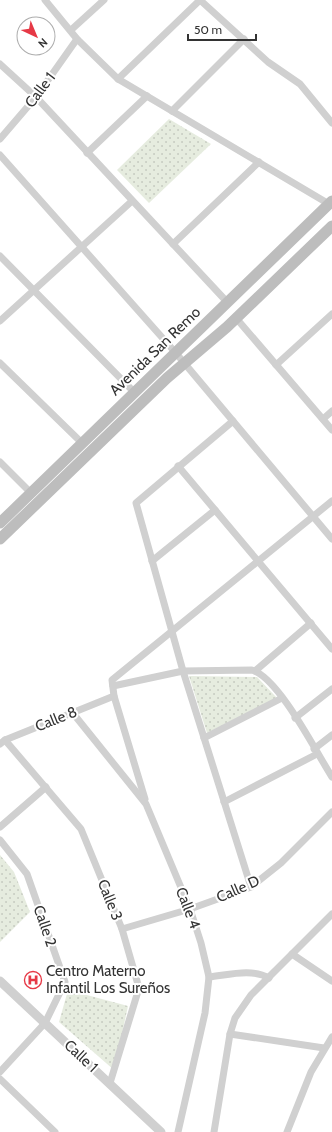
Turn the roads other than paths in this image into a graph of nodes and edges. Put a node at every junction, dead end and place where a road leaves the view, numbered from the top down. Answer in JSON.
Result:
{"nodes":[{"id":1,"x":46,"y":0,"type":"edge"},
{"id":2,"x":104,"y":0,"type":"edge"},
{"id":3,"x":200,"y":0,"type":"edge"},
{"id":4,"x":71,"y":30,"type":"junction"},
{"id":5,"x":76,"y":38,"type":"junction"},
{"id":6,"x":244,"y":39,"type":"junction"},
{"id":7,"x":0,"y":64,"type":"edge"},
{"id":8,"x":118,"y":79,"type":"junction"},
{"id":9,"x":147,"y":96,"type":"junction"},
{"id":10,"x":36,"y":97,"type":"junction"},
{"id":11,"x":172,"y":111,"type":"junction"},
{"id":12,"x":332,"y":124,"type":"edge"},
{"id":13,"x":0,"y":140,"type":"edge"},
{"id":14,"x":87,"y":153,"type":"junction"},
{"id":15,"x":0,"y":155,"type":"edge"},
{"id":16,"x":259,"y":162,"type":"junction"},
{"id":17,"x":132,"y":201,"type":"junction"},
{"id":18,"x":331,"y":203,"type":"edge"},
{"id":19,"x":332,"y":226,"type":"edge"},
{"id":20,"x":173,"y":244,"type":"junction"},
{"id":21,"x":82,"y":247,"type":"junction"},
{"id":22,"x":0,"y":256,"type":"edge"},
{"id":23,"x":34,"y":290,"type":"junction"},
{"id":24,"x":228,"y":303,"type":"junction"},
{"id":25,"x":332,"y":314,"type":"edge"},
{"id":26,"x":236,"y":318,"type":"junction"},
{"id":27,"x":0,"y":321,"type":"edge"},
{"id":28,"x":175,"y":352,"type":"junction"},
{"id":29,"x":184,"y":362,"type":"junction"},
{"id":30,"x":0,"y":363,"type":"edge"},
{"id":31,"x":276,"y":365,"type":"junction"},
{"id":32,"x":134,"y":392,"type":"junction"},
{"id":33,"x":332,"y":411,"type":"edge"},
{"id":34,"x":323,"y":419,"type":"junction"},
{"id":35,"x":234,"y":421,"type":"junction"},
{"id":36,"x":332,"y":430,"type":"edge"},
{"id":37,"x":82,"y":443,"type":"junction"},
{"id":38,"x":0,"y":462,"type":"edge"},
{"id":39,"x":178,"y":466,"type":"junction"},
{"id":40,"x":31,"y":493,"type":"junction"},
{"id":41,"x":332,"y":501,"type":"edge"},
{"id":42,"x":215,"y":510,"type":"junction"},
{"id":43,"x":314,"y":516,"type":"junction"},
{"id":44,"x":0,"y":523,"type":"edge"},
{"id":45,"x":0,"y":539,"type":"edge"},
{"id":46,"x":332,"y":539,"type":"edge"},
{"id":47,"x":152,"y":561,"type":"junction"},
{"id":48,"x":258,"y":561,"type":"junction"},
{"id":49,"x":311,"y":623,"type":"junction"},
{"id":50,"x":171,"y":632,"type":"junction"},
{"id":51,"x":332,"y":649,"type":"edge"},
{"id":52,"x":183,"y":671,"type":"junction"},
{"id":53,"x":255,"y":671,"type":"junction"},
{"id":54,"x":113,"y":686,"type":"junction"},
{"id":55,"x":332,"y":689,"type":"edge"},
{"id":56,"x":114,"y":696,"type":"junction"},
{"id":57,"x":282,"y":698,"type":"junction"},
{"id":58,"x":72,"y":712,"type":"junction"},
{"id":59,"x":295,"y":718,"type":"junction"},
{"id":60,"x":332,"y":735,"type":"edge"},
{"id":61,"x":204,"y":738,"type":"junction"},
{"id":62,"x":3,"y":742,"type":"edge"},
{"id":63,"x":316,"y":751,"type":"junction"},
{"id":64,"x":332,"y":777,"type":"edge"},
{"id":65,"x":46,"y":787,"type":"junction"},
{"id":66,"x":224,"y":802,"type":"junction"},
{"id":67,"x":146,"y":804,"type":"junction"},
{"id":68,"x":332,"y":812,"type":"edge"},
{"id":69,"x":0,"y":827,"type":"edge"},
{"id":70,"x":0,"y":840,"type":"edge"},
{"id":71,"x":251,"y":886,"type":"junction"},
{"id":72,"x":190,"y":909,"type":"junction"},
{"id":73,"x":332,"y":914,"type":"edge"},
{"id":74,"x":122,"y":929,"type":"junction"},
{"id":75,"x":292,"y":954,"type":"junction"},
{"id":76,"x":209,"y":977,"type":"junction"},
{"id":77,"x":268,"y":978,"type":"junction"},
{"id":78,"x":0,"y":981,"type":"edge"},
{"id":79,"x":332,"y":982,"type":"edge"},
{"id":80,"x":45,"y":1023,"type":"junction"},
{"id":81,"x":230,"y":1034,"type":"junction"},
{"id":82,"x":332,"y":1037,"type":"edge"},
{"id":83,"x":324,"y":1048,"type":"junction"},
{"id":84,"x":0,"y":1072,"type":"edge"},
{"id":85,"x":0,"y":1079,"type":"edge"},
{"id":86,"x":110,"y":1083,"type":"junction"},
{"id":87,"x":55,"y":1132,"type":"edge"},
{"id":88,"x":161,"y":1132,"type":"edge"},
{"id":89,"x":178,"y":1132,"type":"edge"},
{"id":90,"x":214,"y":1132,"type":"edge"},
{"id":91,"x":287,"y":1132,"type":"edge"}],
"edges":[{"from":1,"to":4,"type":"street"},
{"from":2,"to":4,"type":"street"},
{"from":3,"to":6,"type":"street"},
{"from":3,"to":8,"type":"street"},
{"from":4,"to":5,"type":"street"},
{"from":5,"to":8,"type":"street"},
{"from":5,"to":10,"type":"street","name":"Calle 1"},
{"from":6,"to":11,"type":"street"},
{"from":6,"to":12,"type":"street"},
{"from":7,"to":10,"type":"street"},
{"from":8,"to":9,"type":"street"},
{"from":9,"to":11,"type":"street"},
{"from":9,"to":14,"type":"street"},
{"from":10,"to":13,"type":"street","name":"Calle 1"},
{"from":10,"to":14,"type":"street"},
{"from":11,"to":16,"type":"street"},
{"from":14,"to":17,"type":"street"},
{"from":15,"to":21,"type":"street"},
{"from":16,"to":18,"type":"street"},
{"from":16,"to":20,"type":"street"},
{"from":17,"to":20,"type":"street"},
{"from":17,"to":21,"type":"street"},
{"from":18,"to":24,"type":"main road","name":"Avenida San Remo"},
{"from":19,"to":26,"type":"main road","name":"Avenida San Remo"},
{"from":20,"to":24,"type":"street"},
{"from":21,"to":23,"type":"street"},
{"from":21,"to":28,"type":"street"},
{"from":22,"to":23,"type":"street"},
{"from":23,"to":27,"type":"street"},
{"from":23,"to":32,"type":"street"},
{"from":24,"to":28,"type":"main road","name":"Avenida San Remo"},
{"from":25,"to":31,"type":"street"},
{"from":26,"to":29,"type":"main road","name":"Avenida San Remo"},
{"from":26,"to":31,"type":"street"},
{"from":28,"to":29,"type":"street"},
{"from":28,"to":32,"type":"main road","name":"Avenida San Remo"},
{"from":29,"to":35,"type":"street"},
{"from":29,"to":45,"type":"main road","name":"Avenida San Remo"},
{"from":30,"to":37,"type":"street"},
{"from":31,"to":34,"type":"street"},
{"from":32,"to":37,"type":"main road","name":"Avenida San Remo"},
{"from":33,"to":34,"type":"street"},
{"from":34,"to":36,"type":"street"},
{"from":35,"to":39,"type":"street"},
{"from":35,"to":43,"type":"street"},
{"from":37,"to":40,"type":"main road","name":"Avenida San Remo"},
{"from":38,"to":40,"type":"street"},
{"from":39,"to":42,"type":"street"},
{"from":39,"to":47,"type":"street"},
{"from":40,"to":44,"type":"main road","name":"Avenida San Remo"},
{"from":41,"to":43,"type":"street"},
{"from":42,"to":47,"type":"street"},
{"from":42,"to":48,"type":"street"},
{"from":43,"to":46,"type":"street"},
{"from":43,"to":48,"type":"street"},
{"from":47,"to":50,"type":"street"},
{"from":48,"to":49,"type":"street"},
{"from":48,"to":50,"type":"street"},
{"from":49,"to":51,"type":"street"},
{"from":49,"to":53,"type":"street"},
{"from":50,"to":52,"type":"street"},
{"from":50,"to":54,"type":"street"},
{"from":52,"to":53,"type":"street"},
{"from":52,"to":54,"type":"street"},
{"from":52,"to":61,"type":"street"},
{"from":53,"to":57,"type":"street"},
{"from":54,"to":56,"type":"street"},
{"from":55,"to":59,"type":"street"},
{"from":56,"to":58,"type":"street","name":"Calle 8"},
{"from":56,"to":67,"type":"street"},
{"from":57,"to":59,"type":"street"},
{"from":57,"to":61,"type":"street"},
{"from":58,"to":62,"type":"street","name":"Calle 8"},
{"from":58,"to":67,"type":"street","name":"Calle 4"},
{"from":59,"to":63,"type":"street"},
{"from":60,"to":63,"type":"street"},
{"from":61,"to":66,"type":"street"},
{"from":62,"to":65,"type":"street","name":"Calle 3"},
{"from":63,"to":64,"type":"street"},
{"from":63,"to":66,"type":"street"},
{"from":65,"to":69,"type":"street"},
{"from":65,"to":74,"type":"street","name":"Calle 3"},
{"from":66,"to":71,"type":"street"},
{"from":67,"to":72,"type":"street","name":"Calle 4"},
{"from":68,"to":71,"type":"street","name":"Calle D"},
{"from":70,"to":80,"type":"street","name":"Calle 2"},
{"from":71,"to":72,"type":"street","name":"Calle D"},
{"from":72,"to":74,"type":"street","name":"Calle D"},
{"from":72,"to":76,"type":"street","name":"Calle 4"},
{"from":73,"to":75,"type":"street"},
{"from":74,"to":86,"type":"street","name":"Calle 3"},
{"from":75,"to":77,"type":"street"},
{"from":75,"to":79,"type":"street"},
{"from":76,"to":77,"type":"street"},
{"from":76,"to":89,"type":"street","name":"Calle 4"},
{"from":77,"to":81,"type":"street"},
{"from":78,"to":80,"type":"street","name":"Calle 1"},
{"from":80,"to":84,"type":"street","name":"Calle 2"},
{"from":80,"to":86,"type":"street","name":"Calle 1"},
{"from":81,"to":83,"type":"street"},
{"from":81,"to":90,"type":"street"},
{"from":82,"to":83,"type":"street"},
{"from":83,"to":91,"type":"street"},
{"from":85,"to":87,"type":"street"},
{"from":86,"to":88,"type":"street","name":"Calle 1"}]}
